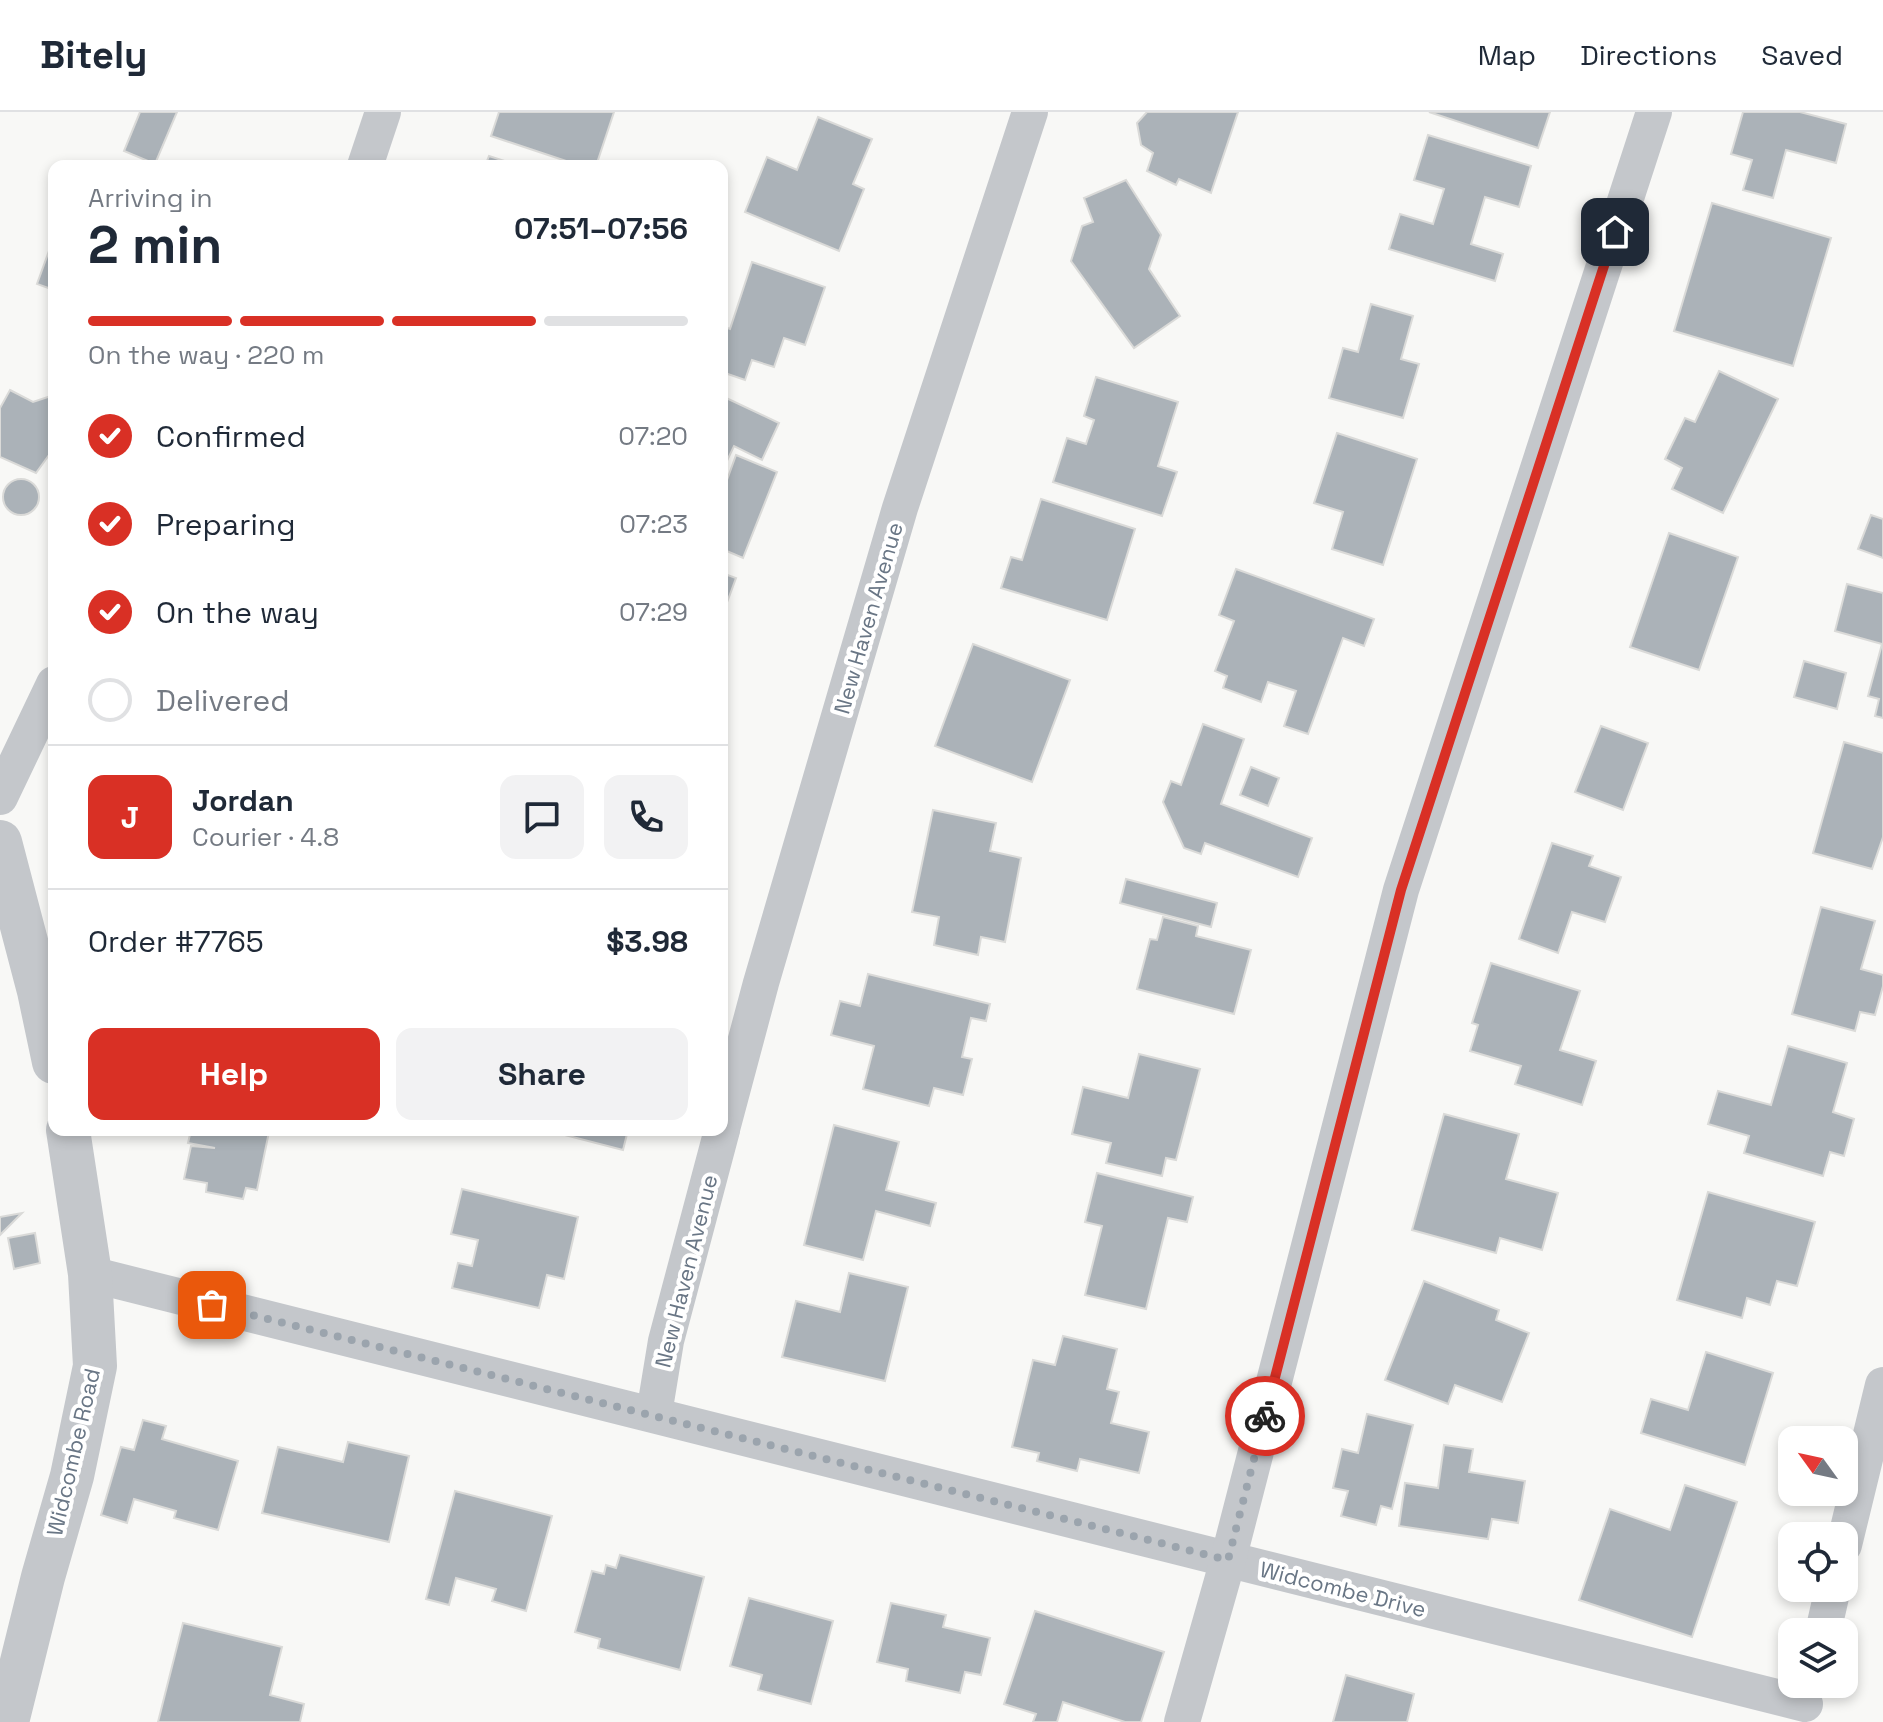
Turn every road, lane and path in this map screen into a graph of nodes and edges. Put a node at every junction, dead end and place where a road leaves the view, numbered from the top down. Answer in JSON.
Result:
{"nodes":[{"id":1,"x":383,"y":112,"type":"edge"},
{"id":2,"x":1030,"y":112,"type":"edge"},
{"id":3,"x":1654,"y":112,"type":"edge"},
{"id":4,"x":367,"y":160,"type":"edge"},
{"id":5,"x":48,"y":697,"type":"edge"},
{"id":6,"x":0,"y":797,"type":"edge"},
{"id":7,"x":0,"y":842,"type":"edge"},
{"id":8,"x":48,"y":1034,"type":"edge"},
{"id":9,"x":728,"y":1107,"type":"edge"},
{"id":10,"x":69,"y":1136,"type":"edge"},
{"id":11,"x":720,"y":1136,"type":"edge"},
{"id":12,"x":90,"y":1274,"type":"junction"},
{"id":13,"x":1883,"y":1385,"type":"edge"},
{"id":14,"x":654,"y":1414,"type":"junction"},
{"id":15,"x":1850,"y":1522,"type":"edge"},
{"id":16,"x":1228,"y":1560,"type":"junction"},
{"id":17,"x":10,"y":1663,"type":"edge"},
{"id":18,"x":1805,"y":1703,"type":"edge"},
{"id":19,"x":7,"y":1722,"type":"edge"},
{"id":20,"x":1182,"y":1722,"type":"edge"}],
"edges":[{"from":1,"to":4,"type":"street"},
{"from":2,"to":9,"type":"street","name":"New Haven Avenue"},
{"from":3,"to":16,"type":"street"},
{"from":5,"to":6,"type":"street"},
{"from":7,"to":8,"type":"street"},
{"from":10,"to":12,"type":"street","name":"Widcombe Road"},
{"from":11,"to":14,"type":"street","name":"New Haven Avenue"},
{"from":12,"to":14,"type":"street","name":"Widcombe Drive"},
{"from":12,"to":17,"type":"street","name":"Widcombe Road"},
{"from":13,"to":15,"type":"street"},
{"from":14,"to":16,"type":"street","name":"Widcombe Drive"},
{"from":16,"to":18,"type":"street","name":"Widcombe Drive"},
{"from":16,"to":20,"type":"street"},
{"from":17,"to":19,"type":"street","name":"Widcombe Road"}]}
